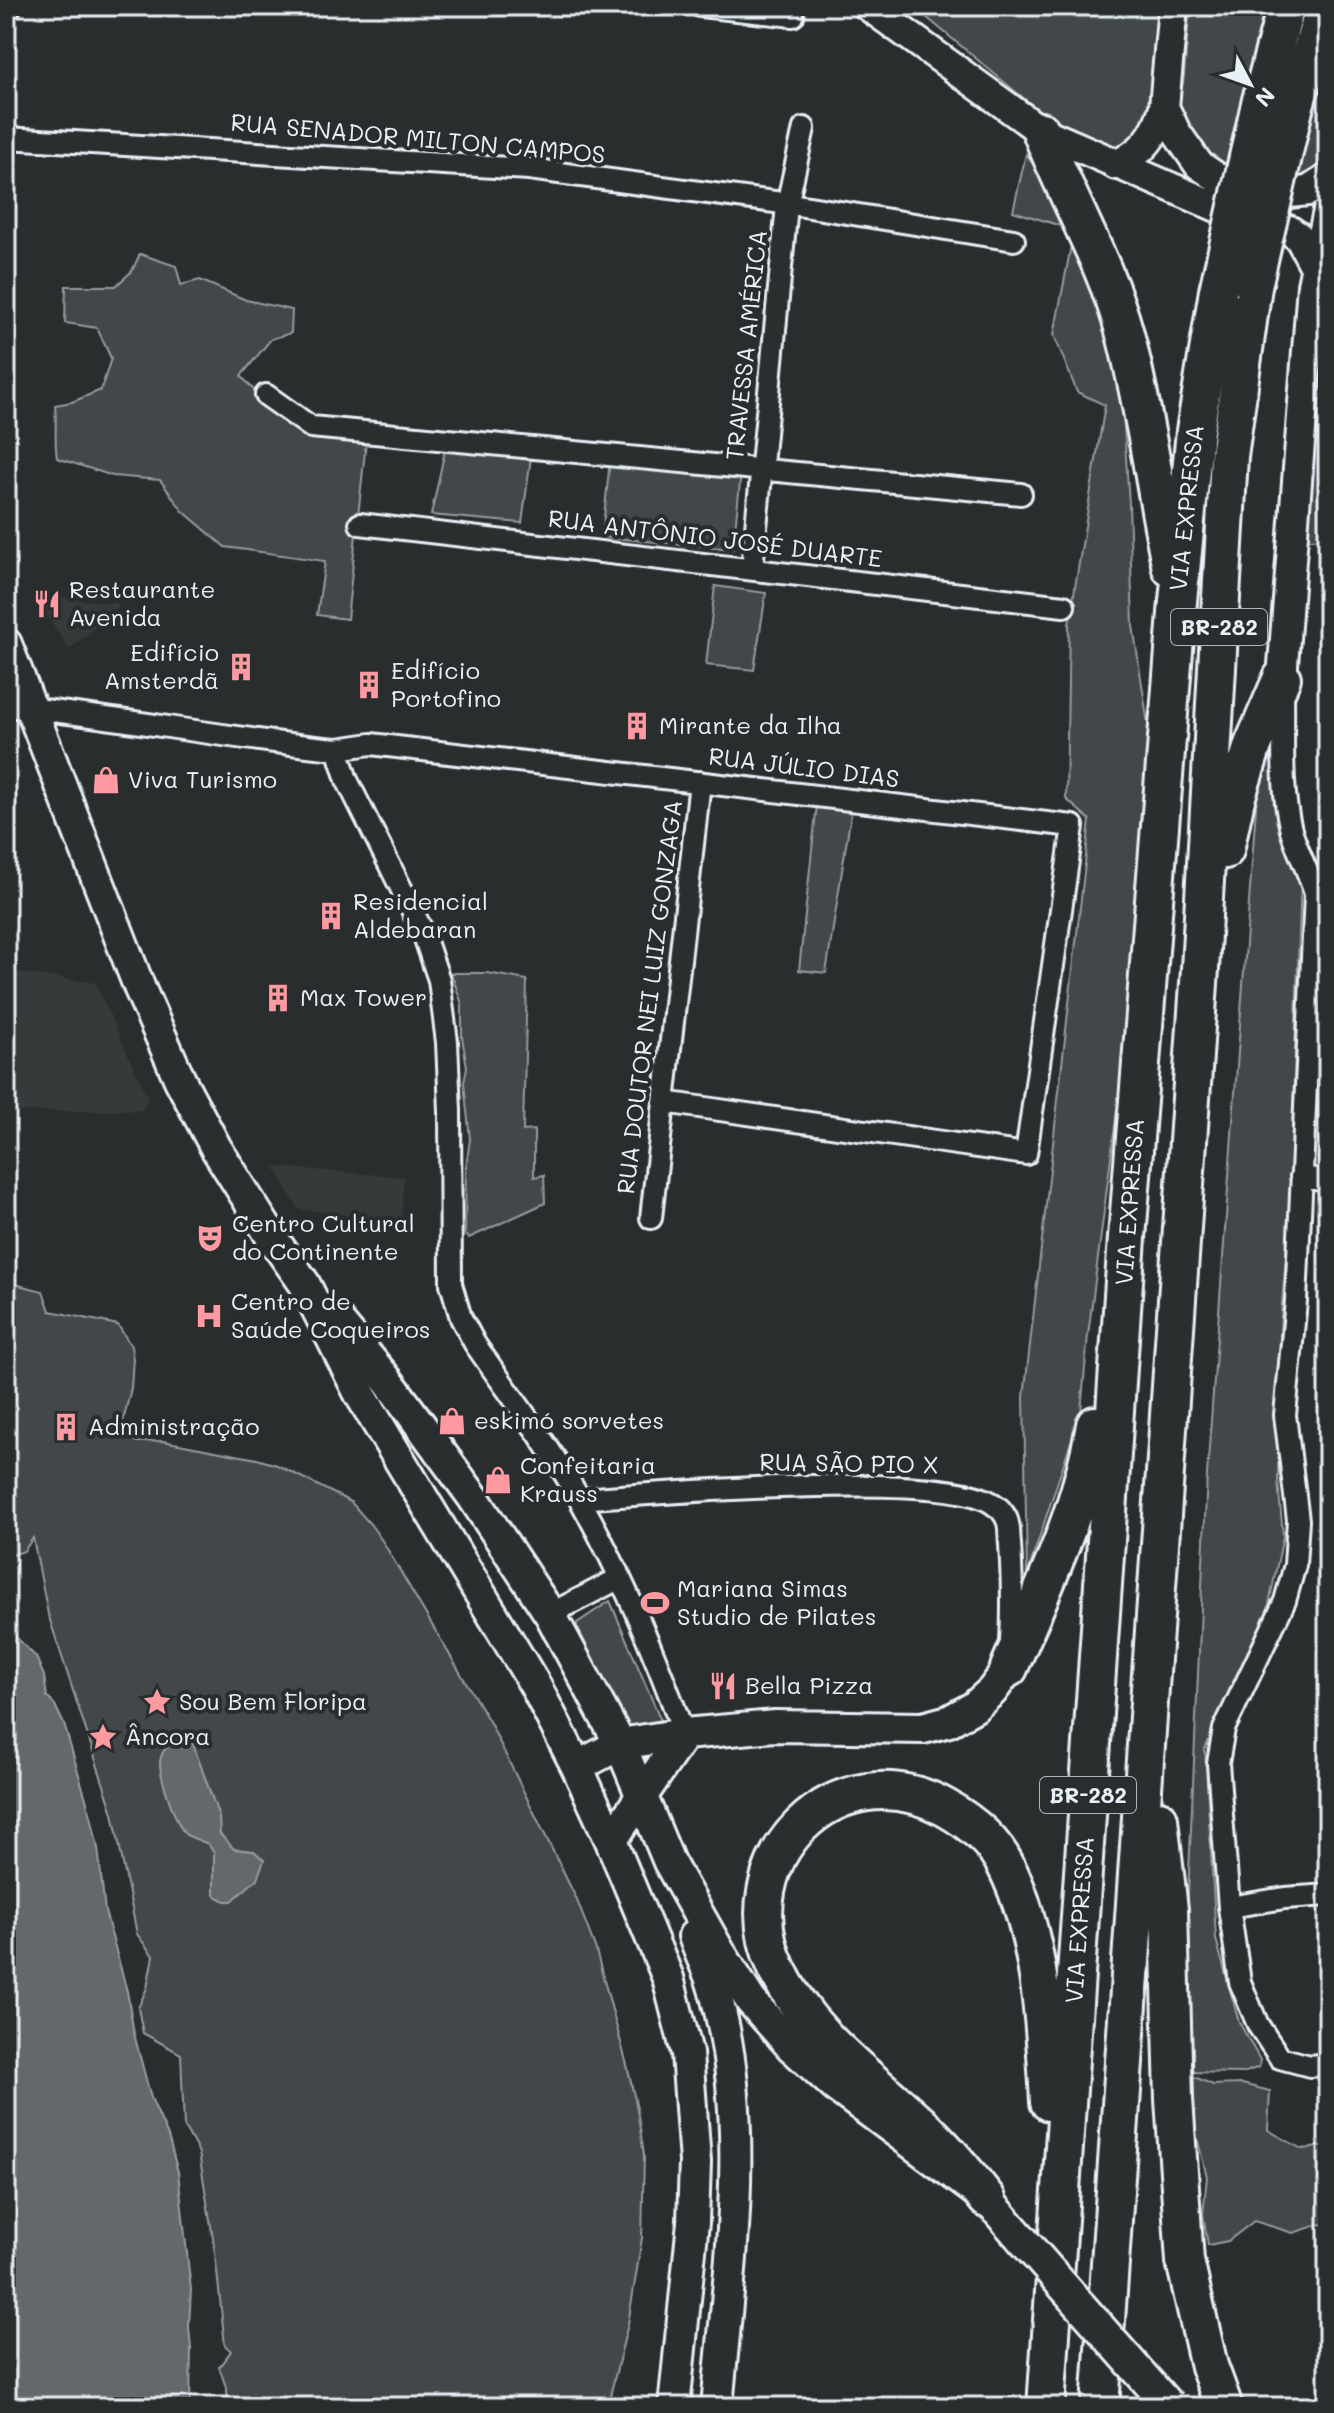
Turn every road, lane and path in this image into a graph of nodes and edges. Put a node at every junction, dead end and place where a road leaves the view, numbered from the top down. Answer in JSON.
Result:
{"nodes":[{"id":1,"x":11,"y":6,"type":"edge"},
{"id":2,"x":700,"y":6,"type":"edge"},
{"id":3,"x":868,"y":6,"type":"edge"},
{"id":4,"x":1173,"y":6,"type":"edge"},
{"id":5,"x":1286,"y":6,"type":"edge"},
{"id":6,"x":1325,"y":6,"type":"edge"},
{"id":7,"x":6,"y":13,"type":"edge"},
{"id":8,"x":793,"y":16,"type":"dead end"},
{"id":9,"x":1277,"y":104,"type":"junction"},
{"id":10,"x":1164,"y":107,"type":"junction"},
{"id":11,"x":804,"y":128,"type":"dead end"},
{"id":12,"x":1041,"y":131,"type":"junction"},
{"id":13,"x":6,"y":138,"type":"edge"},
{"id":14,"x":1116,"y":165,"type":"junction"},
{"id":15,"x":1328,"y":178,"type":"edge"},
{"id":16,"x":787,"y":205,"type":"junction"},
{"id":17,"x":1328,"y":211,"type":"edge"},
{"id":18,"x":1014,"y":240,"type":"dead end"},
{"id":19,"x":1314,"y":265,"type":"junction"},
{"id":20,"x":1236,"y":289,"type":"junction"},
{"id":21,"x":266,"y":395,"type":"dead end"},
{"id":22,"x":761,"y":469,"type":"junction"},
{"id":23,"x":1021,"y":494,"type":"dead end"},
{"id":24,"x":360,"y":524,"type":"dead end"},
{"id":25,"x":752,"y":569,"type":"junction"},
{"id":26,"x":1178,"y":601,"type":"junction"},
{"id":27,"x":1064,"y":606,"type":"dead end"},
{"id":28,"x":6,"y":644,"type":"edge"},
{"id":29,"x":1282,"y":678,"type":"junction"},
{"id":30,"x":19,"y":707,"type":"edge"},
{"id":31,"x":337,"y":749,"type":"junction"},
{"id":32,"x":700,"y":782,"type":"junction"},
{"id":33,"x":1200,"y":969,"type":"junction"},
{"id":34,"x":664,"y":1102,"type":"junction"},
{"id":35,"x":1301,"y":1177,"type":"junction"},
{"id":36,"x":1328,"y":1181,"type":"edge"},
{"id":37,"x":651,"y":1218,"type":"dead end"},
{"id":38,"x":1127,"y":1238,"type":"junction"},
{"id":39,"x":304,"y":1283,"type":"junction"},
{"id":40,"x":580,"y":1499,"type":"junction"},
{"id":41,"x":620,"y":1578,"type":"junction"},
{"id":42,"x":550,"y":1614,"type":"junction"},
{"id":43,"x":1009,"y":1668,"type":"junction"},
{"id":44,"x":1149,"y":1728,"type":"junction"},
{"id":45,"x":684,"y":1734,"type":"junction"},
{"id":46,"x":620,"y":1744,"type":"junction"},
{"id":47,"x":577,"y":1767,"type":"junction"},
{"id":48,"x":642,"y":1794,"type":"junction"},
{"id":49,"x":611,"y":1841,"type":"junction"},
{"id":50,"x":669,"y":1862,"type":"junction"},
{"id":51,"x":1328,"y":1895,"type":"edge"},
{"id":52,"x":1229,"y":1907,"type":"junction"},
{"id":53,"x":1328,"y":2064,"type":"edge"},
{"id":54,"x":987,"y":2199,"type":"junction"},
{"id":55,"x":1050,"y":2352,"type":"junction"},
{"id":56,"x":1170,"y":2406,"type":"edge"},
{"id":57,"x":674,"y":2407,"type":"edge"},
{"id":58,"x":717,"y":2407,"type":"edge"},
{"id":59,"x":1046,"y":2407,"type":"edge"},
{"id":60,"x":1100,"y":2407,"type":"edge"},
{"id":61,"x":1224,"y":2407,"type":"edge"}],
"edges":[{"from":1,"to":7,"type":"street"},
{"from":2,"to":8,"type":"street"},
{"from":3,"to":12,"type":"main road"},
{"from":4,"to":10,"type":"main road"},
{"from":5,"to":9,"type":"highway","name":"VIA EXPRESSA","number":"BR-282"},
{"from":6,"to":9,"type":"highway","name":"VIA EXPRESSA","number":"BR-282"},
{"from":9,"to":20,"type":"highway","name":"VIA EXPRESSA","number":"BR-282","bridge":true},
{"from":10,"to":14,"type":"main road"},
{"from":10,"to":15,"type":"main road"},
{"from":11,"to":16,"type":"street","name":"TRAVESSA AMÉRICA"},
{"from":12,"to":14,"type":"main road"},
{"from":12,"to":26,"type":"highway"},
{"from":13,"to":16,"type":"street","name":"RUA SENADOR MILTON CAMPOS"},
{"from":14,"to":19,"type":"main road"},
{"from":16,"to":18,"type":"street","name":"RUA SENADOR MILTON CAMPOS"},
{"from":16,"to":22,"type":"street","name":"TRAVESSA AMÉRICA"},
{"from":17,"to":19,"type":"main road"},
{"from":19,"to":29,"type":"main road"},
{"from":20,"to":26,"type":"highway","name":"VIA EXPRESSA","number":"BR-282"},
{"from":20,"to":33,"type":"highway","name":"VIA EXPRESSA","number":"BR-282"},
{"from":21,"to":22,"type":"street"},
{"from":22,"to":23,"type":"street"},
{"from":22,"to":25,"type":"street","name":"TRAVESSA AMÉRICA"},
{"from":24,"to":25,"type":"street","name":"RUA ANTÔNIO JOSÉ DUARTE"},
{"from":25,"to":27,"type":"street","name":"RUA ANTÔNIO JOSÉ DUARTE"},
{"from":26,"to":38,"type":"highway","name":"VIA EXPRESSA","number":"BR-282"},
{"from":28,"to":30,"type":"main road"},
{"from":29,"to":33,"type":"highway"},
{"from":29,"to":35,"type":"street"},
{"from":30,"to":31,"type":"street","name":"RUA JÚLIO DIAS"},
{"from":30,"to":39,"type":"main road"},
{"from":31,"to":32,"type":"street","name":"RUA JÚLIO DIAS"},
{"from":31,"to":40,"type":"street"},
{"from":32,"to":34,"type":"street","name":"RUA DOUTOR NEI LUIZ GONZAGA"},
{"from":32,"to":34,"type":"street","name":"RUA JÚLIO DIAS"},
{"from":33,"to":44,"type":"highway","name":"VIA EXPRESSA","number":"BR-282"},
{"from":34,"to":37,"type":"street","name":"RUA DOUTOR NEI LUIZ GONZAGA"},
{"from":35,"to":36,"type":"street"},
{"from":35,"to":52,"type":"street"},
{"from":38,"to":43,"type":"highway"},
{"from":38,"to":55,"type":"highway","name":"VIA EXPRESSA","number":"BR-282"},
{"from":39,"to":42,"type":"main road"},
{"from":39,"to":47,"type":"main road"},
{"from":40,"to":41,"type":"street"},
{"from":40,"to":43,"type":"street","name":"RUA SÃO PIO X"},
{"from":41,"to":42,"type":"street"},
{"from":41,"to":45,"type":"street"},
{"from":42,"to":46,"type":"main road"},
{"from":43,"to":45,"type":"main road"},
{"from":44,"to":60,"type":"highway","name":"VIA EXPRESSA","number":"BR-282"},
{"from":44,"to":61,"type":"highway"},
{"from":45,"to":46,"type":"main road"},
{"from":45,"to":48,"type":"main road"},
{"from":46,"to":47,"type":"main road"},
{"from":46,"to":48,"type":"main road"},
{"from":47,"to":49,"type":"main road"},
{"from":48,"to":49,"type":"main road"},
{"from":48,"to":50,"type":"main road"},
{"from":49,"to":57,"type":"main road"},
{"from":50,"to":54,"type":"main road"},
{"from":50,"to":58,"type":"main road"},
{"from":51,"to":52,"type":"street"},
{"from":52,"to":53,"type":"street"},
{"from":54,"to":55,"type":"highway"},
{"from":54,"to":56,"type":"main road","bridge":true},
{"from":55,"to":59,"type":"highway","name":"VIA EXPRESSA","number":"BR-282"}]}
